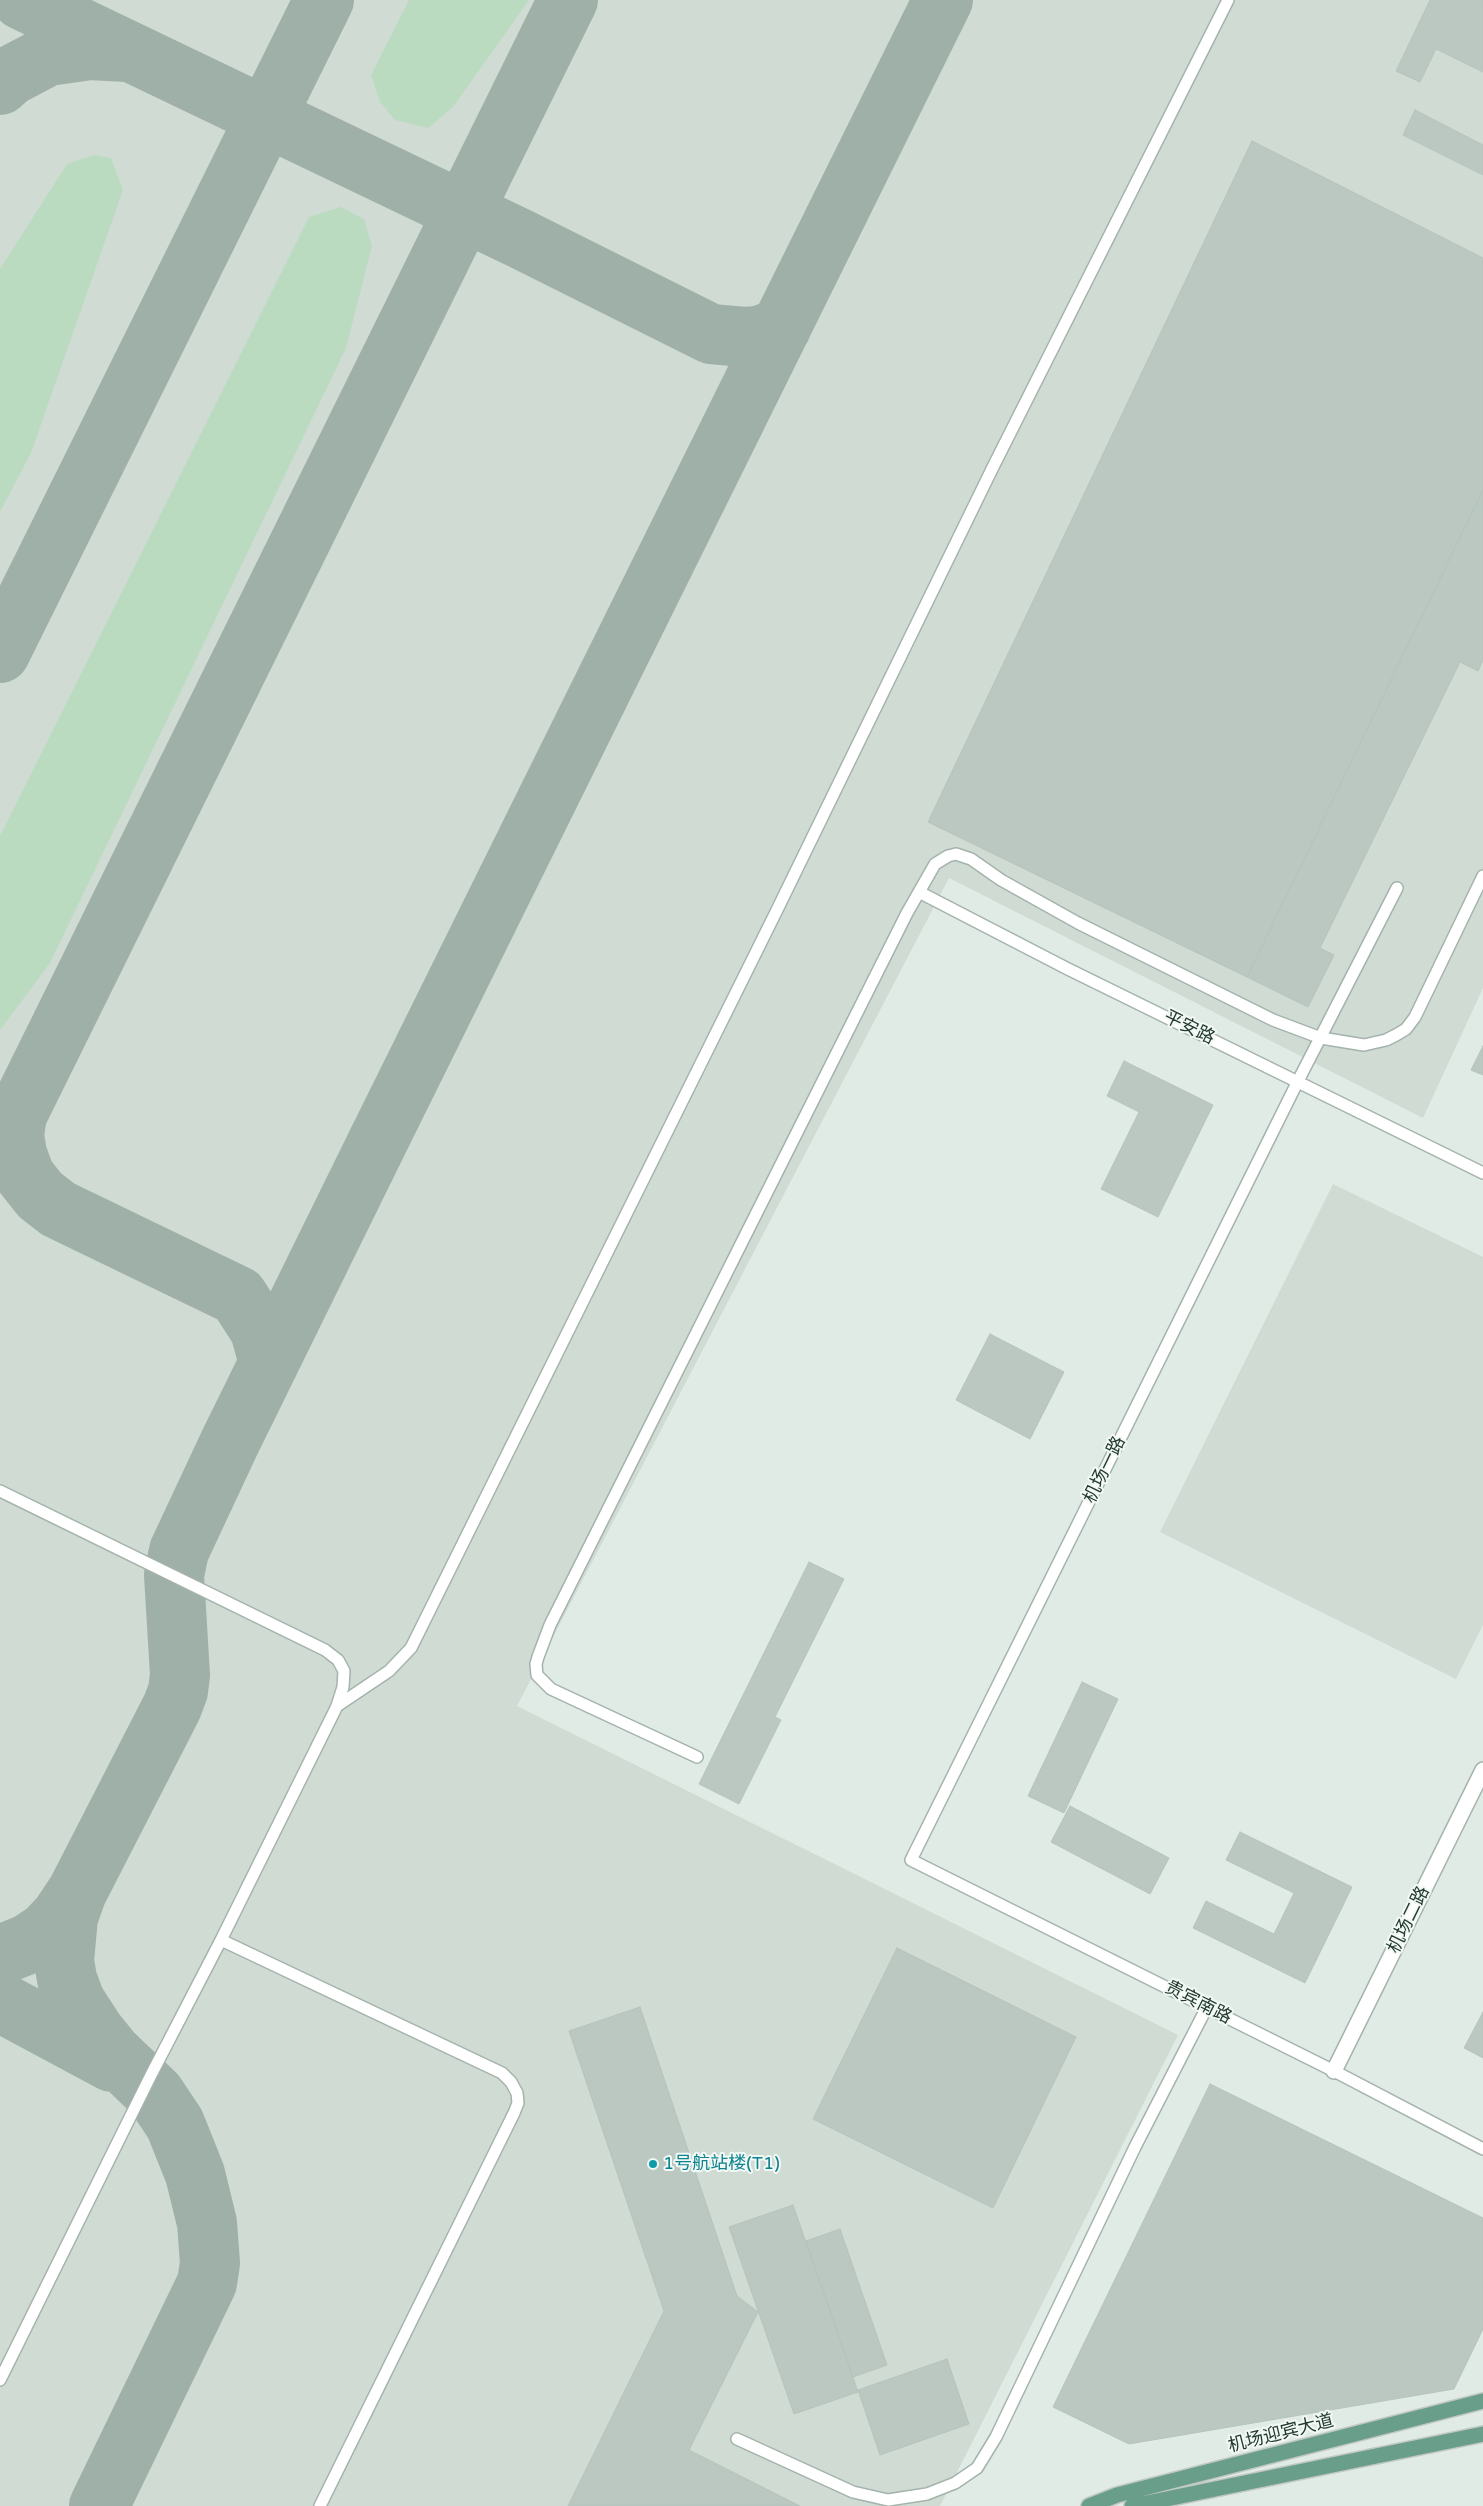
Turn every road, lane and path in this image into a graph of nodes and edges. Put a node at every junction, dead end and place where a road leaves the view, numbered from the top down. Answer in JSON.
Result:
{"nodes":[{"id":1,"x":1228,"y":0,"type":"edge"},
{"id":2,"x":1483,"y":876,"type":"edge"},
{"id":3,"x":1397,"y":888,"type":"dead end"},
{"id":4,"x":919,"y":892,"type":"junction"},
{"id":5,"x":1320,"y":1038,"type":"junction"},
{"id":6,"x":1298,"y":1081,"type":"junction"},
{"id":7,"x":1483,"y":1173,"type":"edge"},
{"id":8,"x":0,"y":1491,"type":"edge"},
{"id":9,"x":337,"y":1706,"type":"junction"},
{"id":10,"x":697,"y":1757,"type":"dead end"},
{"id":11,"x":1483,"y":1770,"type":"edge"},
{"id":12,"x":911,"y":1860,"type":"joint"},
{"id":13,"x":221,"y":1940,"type":"junction"},
{"id":14,"x":1207,"y":2007,"type":"junction"},
{"id":15,"x":1334,"y":2071,"type":"junction"},
{"id":16,"x":1483,"y":2149,"type":"edge"},
{"id":17,"x":0,"y":2380,"type":"edge"},
{"id":18,"x":1483,"y":2401,"type":"edge"},
{"id":19,"x":1483,"y":2434,"type":"edge"},
{"id":20,"x":737,"y":2439,"type":"dead end"},
{"id":21,"x":320,"y":2506,"type":"edge"},
{"id":22,"x":1089,"y":2506,"type":"edge"},
{"id":23,"x":1132,"y":2506,"type":"edge"}],
"edges":[{"from":1,"to":9,"type":"lane"},
{"from":2,"to":5,"type":"lane"},
{"from":3,"to":5,"type":"lane","name":"机场一路"},
{"from":4,"to":5,"type":"lane"},
{"from":4,"to":6,"type":"lane","name":"平安路"},
{"from":4,"to":10,"type":"lane"},
{"from":5,"to":6,"type":"lane","name":"机场一路"},
{"from":6,"to":7,"type":"lane","name":"平安路"},
{"from":6,"to":12,"type":"lane","name":"机场一路"},
{"from":8,"to":9,"type":"lane"},
{"from":9,"to":13,"type":"lane"},
{"from":11,"to":15,"type":"street","name":"机场二路"},
{"from":12,"to":14,"type":"lane","name":"贵宾南路"},
{"from":13,"to":17,"type":"lane"},
{"from":13,"to":21,"type":"lane"},
{"from":14,"to":15,"type":"lane","name":"贵宾南路"},
{"from":14,"to":20,"type":"lane"},
{"from":15,"to":16,"type":"lane","name":"贵宾南路"},
{"from":18,"to":22,"type":"main road","name":"机场迎宾大道"},
{"from":19,"to":23,"type":"main road"}]}
